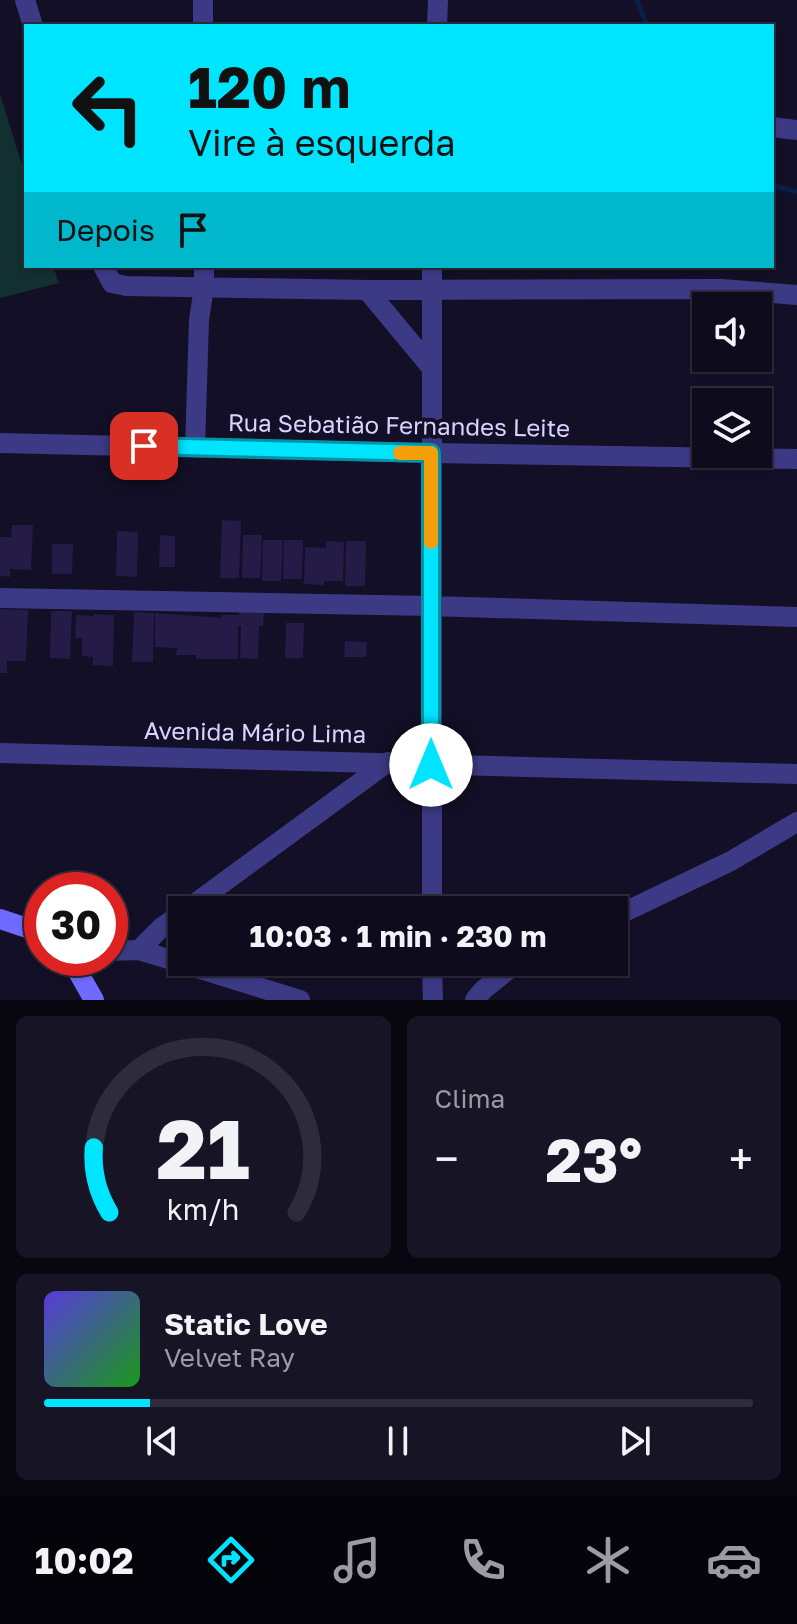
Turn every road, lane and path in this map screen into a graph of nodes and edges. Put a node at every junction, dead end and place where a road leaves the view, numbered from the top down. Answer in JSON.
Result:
{"nodes":[{"id":1,"x":25,"y":0,"type":"edge"},
{"id":2,"x":203,"y":0,"type":"edge"},
{"id":3,"x":438,"y":0,"type":"edge"},
{"id":4,"x":32,"y":24,"type":"edge"},
{"id":5,"x":203,"y":24,"type":"edge"},
{"id":6,"x":437,"y":24,"type":"edge"},
{"id":7,"x":774,"y":127,"type":"edge"},
{"id":8,"x":797,"y":130,"type":"edge"},
{"id":9,"x":104,"y":268,"type":"edge"},
{"id":10,"x":432,"y":268,"type":"edge"},
{"id":11,"x":204,"y":276,"type":"edge"},
{"id":12,"x":367,"y":290,"type":"junction"},
{"id":13,"x":431,"y":290,"type":"junction"},
{"id":14,"x":797,"y":295,"type":"edge"},
{"id":15,"x":431,"y":367,"type":"junction"},
{"id":16,"x":0,"y":443,"type":"edge"},
{"id":17,"x":195,"y":448,"type":"junction"},
{"id":18,"x":431,"y":453,"type":"junction"},
{"id":19,"x":797,"y":459,"type":"edge"},
{"id":20,"x":0,"y":598,"type":"edge"},
{"id":21,"x":431,"y":606,"type":"junction"},
{"id":22,"x":797,"y":617,"type":"edge"},
{"id":23,"x":0,"y":753,"type":"edge"},
{"id":24,"x":388,"y":762,"type":"junction"},
{"id":25,"x":431,"y":765,"type":"junction"},
{"id":26,"x":797,"y":774,"type":"edge"},
{"id":27,"x":797,"y":822,"type":"edge"},
{"id":28,"x":205,"y":896,"type":"edge"},
{"id":29,"x":432,"y":896,"type":"edge"},
{"id":30,"x":628,"y":910,"type":"edge"},
{"id":31,"x":0,"y":919,"type":"edge"},
{"id":32,"x":168,"y":923,"type":"edge"},
{"id":33,"x":24,"y":926,"type":"edge"},
{"id":34,"x":128,"y":950,"type":"edge"},
{"id":35,"x":139,"y":950,"type":"junction"},
{"id":36,"x":83,"y":976,"type":"edge"},
{"id":37,"x":432,"y":976,"type":"edge"},
{"id":38,"x":500,"y":976,"type":"edge"},
{"id":39,"x":94,"y":1000,"type":"edge"},
{"id":40,"x":300,"y":1000,"type":"edge"},
{"id":41,"x":433,"y":1000,"type":"edge"},
{"id":42,"x":475,"y":1000,"type":"edge"}],
"edges":[{"from":1,"to":4,"type":"street"},
{"from":2,"to":5,"type":"street"},
{"from":3,"to":6,"type":"street"},
{"from":7,"to":8,"type":"street"},
{"from":9,"to":11,"type":"street"},
{"from":10,"to":13,"type":"street"},
{"from":11,"to":12,"type":"street"},
{"from":11,"to":17,"type":"street"},
{"from":12,"to":13,"type":"street"},
{"from":12,"to":15,"type":"street"},
{"from":13,"to":14,"type":"street"},
{"from":13,"to":15,"type":"street"},
{"from":15,"to":18,"type":"street"},
{"from":16,"to":17,"type":"street","name":"Rua Sebatião Fernandes Leite"},
{"from":17,"to":18,"type":"street","name":"Rua Sebatião Fernandes Leite"},
{"from":18,"to":19,"type":"street","name":"Rua Sebatião Fernandes Leite"},
{"from":18,"to":21,"type":"street"},
{"from":20,"to":21,"type":"street"},
{"from":21,"to":22,"type":"street"},
{"from":21,"to":25,"type":"street"},
{"from":23,"to":24,"type":"street","name":"Avenida Mário Lima"},
{"from":24,"to":25,"type":"street","name":"Avenida Mário Lima"},
{"from":24,"to":28,"type":"street"},
{"from":25,"to":26,"type":"street","name":"Avenida Mário Lima"},
{"from":25,"to":29,"type":"street"},
{"from":27,"to":30,"type":"street"},
{"from":31,"to":33,"type":"main road"},
{"from":32,"to":35,"type":"street"},
{"from":34,"to":35,"type":"street"},
{"from":35,"to":40,"type":"street"},
{"from":36,"to":39,"type":"main road"},
{"from":37,"to":41,"type":"street"},
{"from":38,"to":42,"type":"street"}]}
